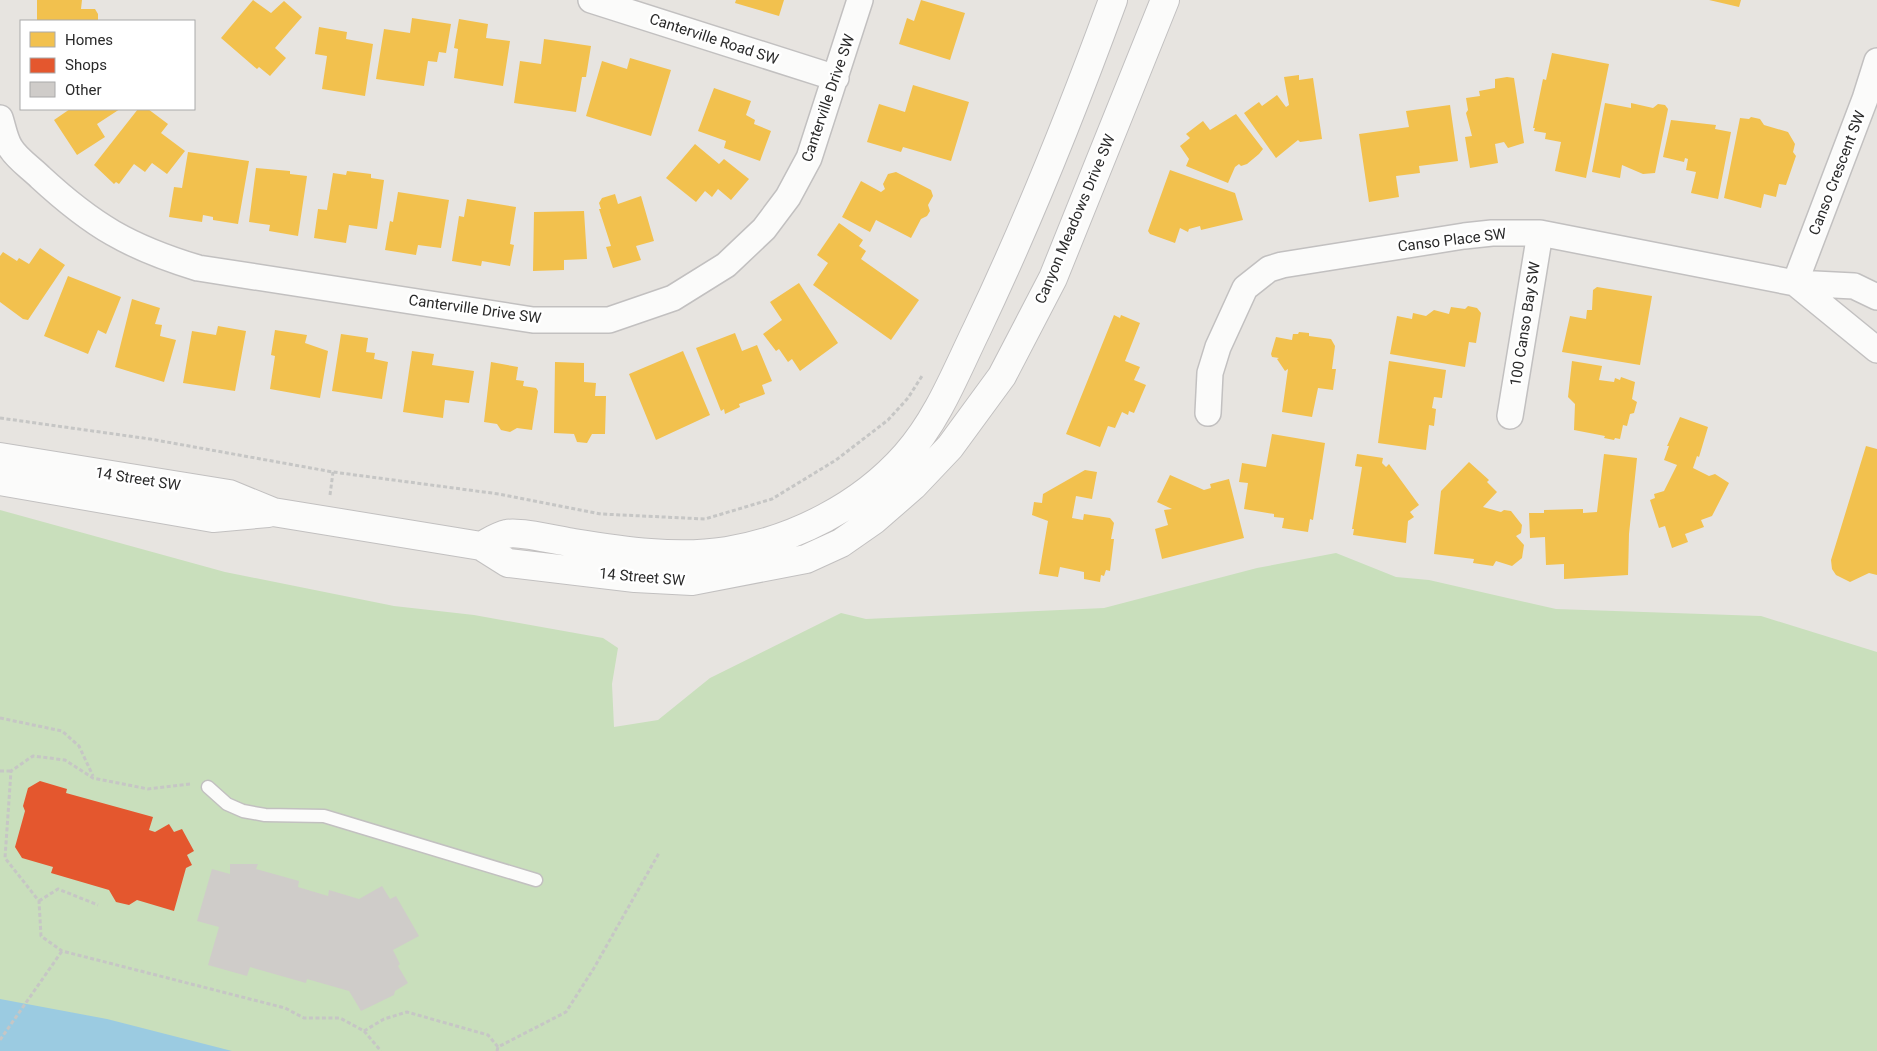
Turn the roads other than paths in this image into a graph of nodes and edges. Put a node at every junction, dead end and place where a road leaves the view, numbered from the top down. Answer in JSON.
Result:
{"nodes":[{"id":1,"x":591,"y":0,"type":"edge"},
{"id":2,"x":860,"y":0,"type":"edge"},
{"id":3,"x":1113,"y":0,"type":"edge"},
{"id":4,"x":1165,"y":0,"type":"edge"},
{"id":5,"x":1877,"y":61,"type":"edge"},
{"id":6,"x":836,"y":78,"type":"junction"},
{"id":7,"x":0,"y":118,"type":"edge"},
{"id":8,"x":1540,"y":233,"type":"junction"},
{"id":9,"x":1796,"y":284,"type":"junction"},
{"id":10,"x":1877,"y":297,"type":"edge"},
{"id":11,"x":1877,"y":350,"type":"edge"},
{"id":12,"x":1208,"y":413,"type":"dead end"},
{"id":13,"x":1510,"y":416,"type":"dead end"},
{"id":14,"x":0,"y":457,"type":"edge"},
{"id":15,"x":0,"y":481,"type":"edge"},
{"id":16,"x":272,"y":512,"type":"junction"},
{"id":17,"x":481,"y":546,"type":"junction"},
{"id":18,"x":806,"y":559,"type":"joint"},
{"id":19,"x":208,"y":786,"type":"road end"},
{"id":20,"x":536,"y":880,"type":"dead end"}],
"edges":[{"from":1,"to":6,"type":"street","name":"Canterville Road SW"},
{"from":2,"to":6,"type":"street","name":"Canterville Drive SW"},
{"from":3,"to":17,"type":"main road","name":"14 Street SW"},
{"from":4,"to":18,"type":"main road","name":"Canyon Meadows Drive SW"},
{"from":5,"to":9,"type":"street","name":"Canso Crescent SW"},
{"from":6,"to":7,"type":"street","name":"Canterville Drive SW"},
{"from":8,"to":9,"type":"street","name":"Canso Place SW"},
{"from":8,"to":12,"type":"street","name":"Canso Place SW"},
{"from":8,"to":13,"type":"street","name":"100 Canso Bay SW"},
{"from":9,"to":10,"type":"street","name":"Canso Place SW"},
{"from":9,"to":11,"type":"street","name":"Canso Place SW"},
{"from":14,"to":16,"type":"main road","name":"14 Street SW"},
{"from":15,"to":16,"type":"main road","name":"14 Street SW"},
{"from":16,"to":17,"type":"main road","name":"14 Street SW"},
{"from":17,"to":18,"type":"main road","name":"14 Street SW"},
{"from":19,"to":20,"type":"lane"}]}
